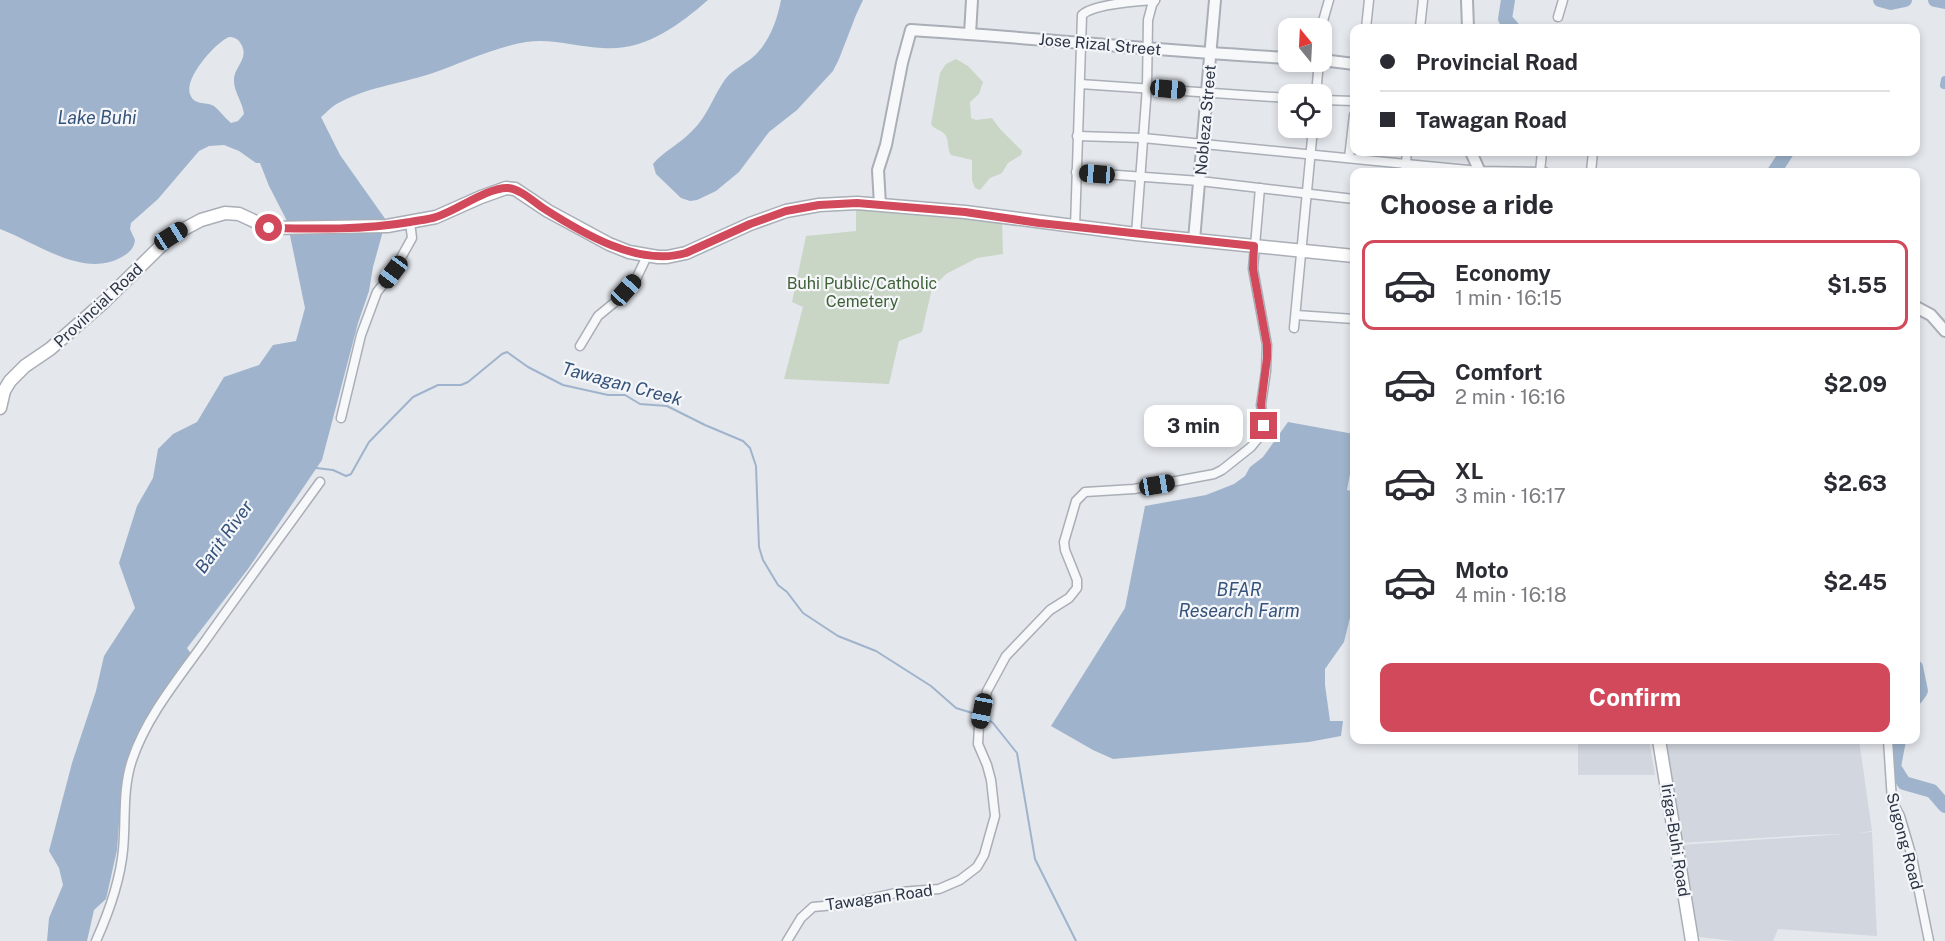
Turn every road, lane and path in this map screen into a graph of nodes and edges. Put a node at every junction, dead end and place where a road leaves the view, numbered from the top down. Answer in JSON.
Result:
{"nodes":[{"id":1,"x":972,"y":0,"type":"edge"},
{"id":2,"x":1155,"y":0,"type":"edge"},
{"id":3,"x":1215,"y":0,"type":"edge"},
{"id":4,"x":1329,"y":0,"type":"edge"},
{"id":5,"x":1369,"y":0,"type":"edge"},
{"id":6,"x":1423,"y":0,"type":"edge"},
{"id":7,"x":1467,"y":0,"type":"edge"},
{"id":8,"x":1563,"y":0,"type":"edge"},
{"id":9,"x":1558,"y":17,"type":"dead end"},
{"id":10,"x":1324,"y":18,"type":"edge"},
{"id":11,"x":1366,"y":24,"type":"edge"},
{"id":12,"x":1420,"y":24,"type":"edge"},
{"id":13,"x":1468,"y":24,"type":"edge"},
{"id":14,"x":970,"y":34,"type":"junction"},
{"id":15,"x":1081,"y":43,"type":"junction"},
{"id":16,"x":1149,"y":47,"type":"junction"},
{"id":17,"x":1210,"y":54,"type":"junction"},
{"id":18,"x":1278,"y":57,"type":"edge"},
{"id":19,"x":1332,"y":62,"type":"edge"},
{"id":20,"x":1350,"y":64,"type":"edge"},
{"id":21,"x":1080,"y":84,"type":"junction"},
{"id":22,"x":1147,"y":87,"type":"junction"},
{"id":23,"x":1208,"y":93,"type":"junction"},
{"id":24,"x":1278,"y":97,"type":"edge"},
{"id":25,"x":1332,"y":100,"type":"edge"},
{"id":26,"x":1350,"y":101,"type":"edge"},
{"id":27,"x":1077,"y":136,"type":"junction"},
{"id":28,"x":1143,"y":138,"type":"junction"},
{"id":29,"x":1312,"y":138,"type":"edge"},
{"id":30,"x":1204,"y":143,"type":"junction"},
{"id":31,"x":1350,"y":150,"type":"edge"},
{"id":32,"x":1310,"y":156,"type":"junction"},
{"id":33,"x":1349,"y":159,"type":"junction"},
{"id":34,"x":1400,"y":168,"type":"edge"},
{"id":35,"x":1076,"y":172,"type":"junction"},
{"id":36,"x":1141,"y":177,"type":"junction"},
{"id":37,"x":1200,"y":181,"type":"junction"},
{"id":38,"x":1260,"y":188,"type":"junction"},
{"id":39,"x":1307,"y":193,"type":"junction"},
{"id":40,"x":1350,"y":198,"type":"edge"},
{"id":41,"x":880,"y":205,"type":"junction"},
{"id":42,"x":410,"y":222,"type":"junction"},
{"id":43,"x":1075,"y":227,"type":"junction"},
{"id":44,"x":1137,"y":234,"type":"junction"},
{"id":45,"x":1194,"y":240,"type":"junction"},
{"id":46,"x":1254,"y":246,"type":"junction"},
{"id":47,"x":1302,"y":252,"type":"junction"},
{"id":48,"x":647,"y":255,"type":"junction"},
{"id":49,"x":1350,"y":256,"type":"edge"},
{"id":50,"x":1920,"y":310,"type":"edge"},
{"id":51,"x":1296,"y":315,"type":"junction"},
{"id":52,"x":1350,"y":319,"type":"edge"},
{"id":53,"x":1294,"y":328,"type":"dead end"},
{"id":54,"x":1945,"y":331,"type":"edge"},
{"id":55,"x":580,"y":346,"type":"dead end"},
{"id":56,"x":0,"y":408,"type":"edge"},
{"id":57,"x":341,"y":418,"type":"dead end"},
{"id":58,"x":320,"y":482,"type":"dead end"},
{"id":59,"x":1660,"y":744,"type":"edge"},
{"id":60,"x":1888,"y":744,"type":"edge"},
{"id":61,"x":96,"y":941,"type":"edge"},
{"id":62,"x":788,"y":941,"type":"edge"},
{"id":63,"x":1692,"y":941,"type":"edge"},
{"id":64,"x":1929,"y":941,"type":"edge"}],
"edges":[{"from":1,"to":14,"type":"street"},
{"from":2,"to":15,"type":"street"},
{"from":2,"to":16,"type":"street"},
{"from":3,"to":17,"type":"street","name":"Nobleza Street"},
{"from":4,"to":10,"type":"street"},
{"from":5,"to":11,"type":"street"},
{"from":6,"to":12,"type":"street"},
{"from":7,"to":13,"type":"street"},
{"from":8,"to":9,"type":"street"},
{"from":14,"to":15,"type":"street","name":"Jose Rizal Street"},
{"from":14,"to":41,"type":"street","name":"Jose Rizal Street"},
{"from":15,"to":16,"type":"street","name":"Jose Rizal Street"},
{"from":15,"to":21,"type":"street"},
{"from":16,"to":17,"type":"street","name":"Jose Rizal Street"},
{"from":16,"to":22,"type":"street"},
{"from":17,"to":18,"type":"street","name":"Jose Rizal Street"},
{"from":17,"to":23,"type":"street","name":"Nobleza Street"},
{"from":19,"to":20,"type":"street"},
{"from":21,"to":22,"type":"street"},
{"from":21,"to":27,"type":"street"},
{"from":22,"to":23,"type":"street"},
{"from":22,"to":28,"type":"street"},
{"from":23,"to":24,"type":"street"},
{"from":23,"to":30,"type":"street","name":"Nobleza Street"},
{"from":25,"to":26,"type":"street"},
{"from":27,"to":28,"type":"street"},
{"from":27,"to":35,"type":"street"},
{"from":28,"to":30,"type":"street"},
{"from":28,"to":36,"type":"street"},
{"from":29,"to":32,"type":"street"},
{"from":30,"to":32,"type":"street"},
{"from":30,"to":37,"type":"street","name":"Nobleza Street"},
{"from":31,"to":33,"type":"street"},
{"from":32,"to":33,"type":"street"},
{"from":32,"to":39,"type":"street"},
{"from":33,"to":34,"type":"street"},
{"from":35,"to":36,"type":"street"},
{"from":35,"to":43,"type":"street"},
{"from":36,"to":37,"type":"street"},
{"from":36,"to":44,"type":"street"},
{"from":37,"to":38,"type":"street"},
{"from":37,"to":45,"type":"street","name":"Nobleza Street"},
{"from":38,"to":39,"type":"street"},
{"from":38,"to":46,"type":"street","name":"Tawagan Road"},
{"from":39,"to":40,"type":"street"},
{"from":39,"to":47,"type":"street"},
{"from":41,"to":43,"type":"main road","name":"Provincial Road"},
{"from":41,"to":48,"type":"main road","name":"Provincial Road"},
{"from":42,"to":48,"type":"main road","name":"Provincial Road"},
{"from":42,"to":56,"type":"main road","name":"Provincial Road"},
{"from":42,"to":57,"type":"street"},
{"from":43,"to":44,"type":"main road","name":"Provincial Road"},
{"from":44,"to":45,"type":"main road","name":"Provincial Road"},
{"from":45,"to":46,"type":"main road","name":"Provincial Road"},
{"from":46,"to":47,"type":"main road","name":"Provincial Road"},
{"from":46,"to":62,"type":"street","name":"Tawagan Road"},
{"from":47,"to":49,"type":"main road","name":"Provincial Road"},
{"from":47,"to":51,"type":"street"},
{"from":48,"to":55,"type":"street"},
{"from":50,"to":54,"type":"street"},
{"from":51,"to":52,"type":"street"},
{"from":51,"to":53,"type":"street"},
{"from":58,"to":61,"type":"street"},
{"from":59,"to":63,"type":"main road","name":"Iriga-Buhi Road"},
{"from":60,"to":64,"type":"street","name":"Sugong Road"}]}
